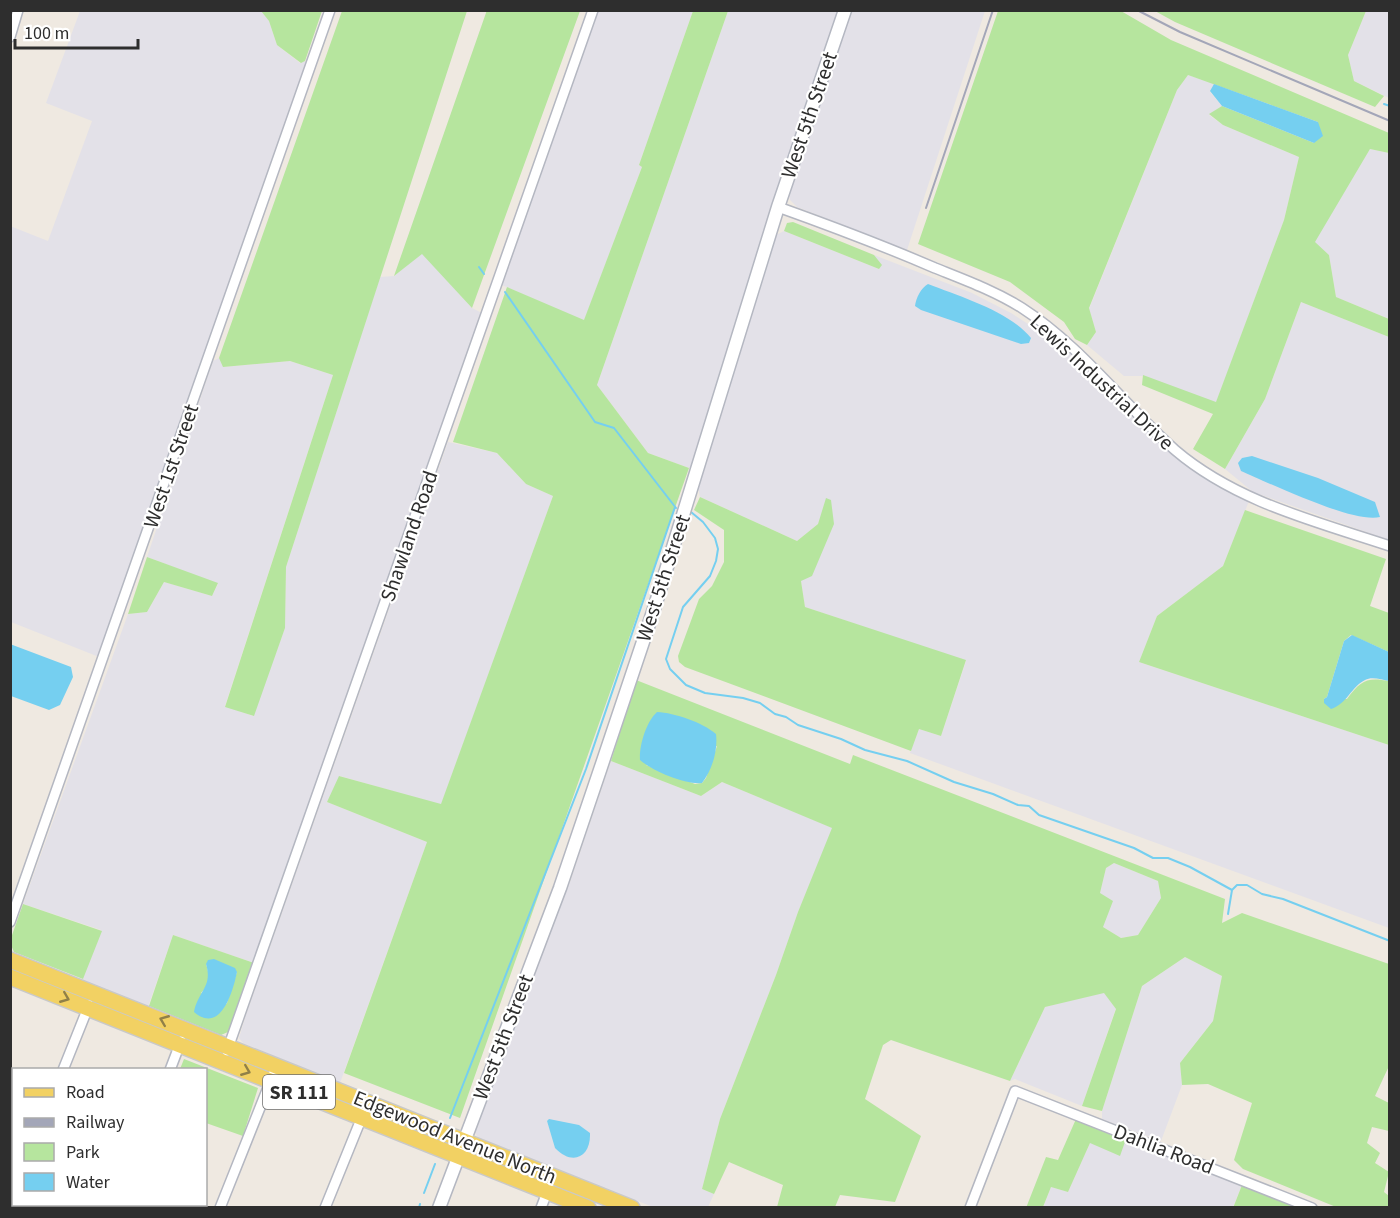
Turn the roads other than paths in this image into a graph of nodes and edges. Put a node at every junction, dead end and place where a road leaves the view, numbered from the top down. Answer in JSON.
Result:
{"nodes":[{"id":1,"x":18,"y":10,"type":"edge"},
{"id":2,"x":330,"y":10,"type":"edge"},
{"id":3,"x":593,"y":10,"type":"edge"},
{"id":4,"x":845,"y":10,"type":"edge"},
{"id":5,"x":10,"y":37,"type":"edge"},
{"id":6,"x":778,"y":207,"type":"junction"},
{"id":7,"x":1389,"y":546,"type":"edge"},
{"id":8,"x":10,"y":922,"type":"edge"},
{"id":9,"x":10,"y":960,"type":"edge"},
{"id":10,"x":10,"y":977,"type":"edge"},
{"id":11,"x":94,"y":993,"type":"junction"},
{"id":12,"x":88,"y":1008,"type":"junction"},
{"id":13,"x":186,"y":1029,"type":"junction"},
{"id":14,"x":180,"y":1044,"type":"junction"},
{"id":15,"x":229,"y":1047,"type":"junction"},
{"id":16,"x":224,"y":1062,"type":"junction"},
{"id":17,"x":277,"y":1065,"type":"junction"},
{"id":18,"x":64,"y":1068,"type":"edge"},
{"id":19,"x":171,"y":1068,"type":"edge"},
{"id":20,"x":271,"y":1081,"type":"junction"},
{"id":21,"x":368,"y":1102,"type":"junction"},
{"id":22,"x":362,"y":1117,"type":"junction"},
{"id":23,"x":464,"y":1140,"type":"junction"},
{"id":24,"x":459,"y":1156,"type":"junction"},
{"id":25,"x":554,"y":1176,"type":"junction"},
{"id":26,"x":548,"y":1192,"type":"junction"},
{"id":27,"x":220,"y":1208,"type":"edge"},
{"id":28,"x":325,"y":1208,"type":"edge"},
{"id":29,"x":439,"y":1208,"type":"edge"},
{"id":30,"x":541,"y":1208,"type":"edge"},
{"id":31,"x":588,"y":1208,"type":"edge"},
{"id":32,"x":632,"y":1208,"type":"edge"},
{"id":33,"x":970,"y":1208,"type":"edge"},
{"id":34,"x":1312,"y":1208,"type":"edge"}],
"edges":[{"from":1,"to":5,"type":"street"},
{"from":2,"to":8,"type":"street","name":"West 1st Street"},
{"from":3,"to":15,"type":"street","name":"Shawland Road"},
{"from":4,"to":6,"type":"street","name":"West 5th Street"},
{"from":6,"to":7,"type":"street","name":"Lewis Industrial Drive"},
{"from":6,"to":23,"type":"street","name":"West 5th Street"},
{"from":9,"to":11,"type":"main road","name":"Edgewood Avenue North","number":"SR 111"},
{"from":10,"to":12,"type":"main road","name":"Edgewood Avenue North","number":"SR 111","one_way":true},
{"from":11,"to":12,"type":"street"},
{"from":13,"to":11,"type":"main road","name":"Edgewood Avenue North","number":"SR 111","one_way":true},
{"from":12,"to":14,"type":"main road","name":"Edgewood Avenue North","number":"SR 111"},
{"from":12,"to":18,"type":"street"},
{"from":13,"to":14,"type":"street"},
{"from":13,"to":15,"type":"main road","name":"Edgewood Avenue North","number":"SR 111"},
{"from":14,"to":16,"type":"main road","name":"Edgewood Avenue North","number":"SR 111"},
{"from":14,"to":19,"type":"street"},
{"from":15,"to":16,"type":"street","name":"Shawland Road"},
{"from":15,"to":17,"type":"main road","name":"Edgewood Avenue North","number":"SR 111"},
{"from":16,"to":20,"type":"main road","name":"Edgewood Avenue North","number":"SR 111","one_way":true},
{"from":17,"to":20,"type":"street"},
{"from":17,"to":21,"type":"main road","name":"Edgewood Avenue North","number":"SR 111"},
{"from":20,"to":22,"type":"main road","name":"Edgewood Avenue North","number":"SR 111"},
{"from":20,"to":27,"type":"street"},
{"from":21,"to":22,"type":"street"},
{"from":21,"to":23,"type":"main road","name":"Edgewood Avenue North","number":"SR 111"},
{"from":22,"to":24,"type":"main road","name":"Edgewood Avenue North","number":"SR 111"},
{"from":22,"to":28,"type":"street"},
{"from":23,"to":24,"type":"street","name":"West 5th Street"},
{"from":23,"to":25,"type":"main road","name":"Edgewood Avenue North","number":"SR 111"},
{"from":24,"to":26,"type":"main road","name":"Edgewood Avenue North","number":"SR 111"},
{"from":24,"to":29,"type":"street","name":"West 5th Street"},
{"from":25,"to":26,"type":"street"},
{"from":25,"to":32,"type":"main road","name":"Edgewood Avenue North","number":"SR 111"},
{"from":26,"to":30,"type":"street"},
{"from":26,"to":31,"type":"main road","name":"Edgewood Avenue North","number":"SR 111"},
{"from":33,"to":34,"type":"street","name":"Dahlia Road"}]}
